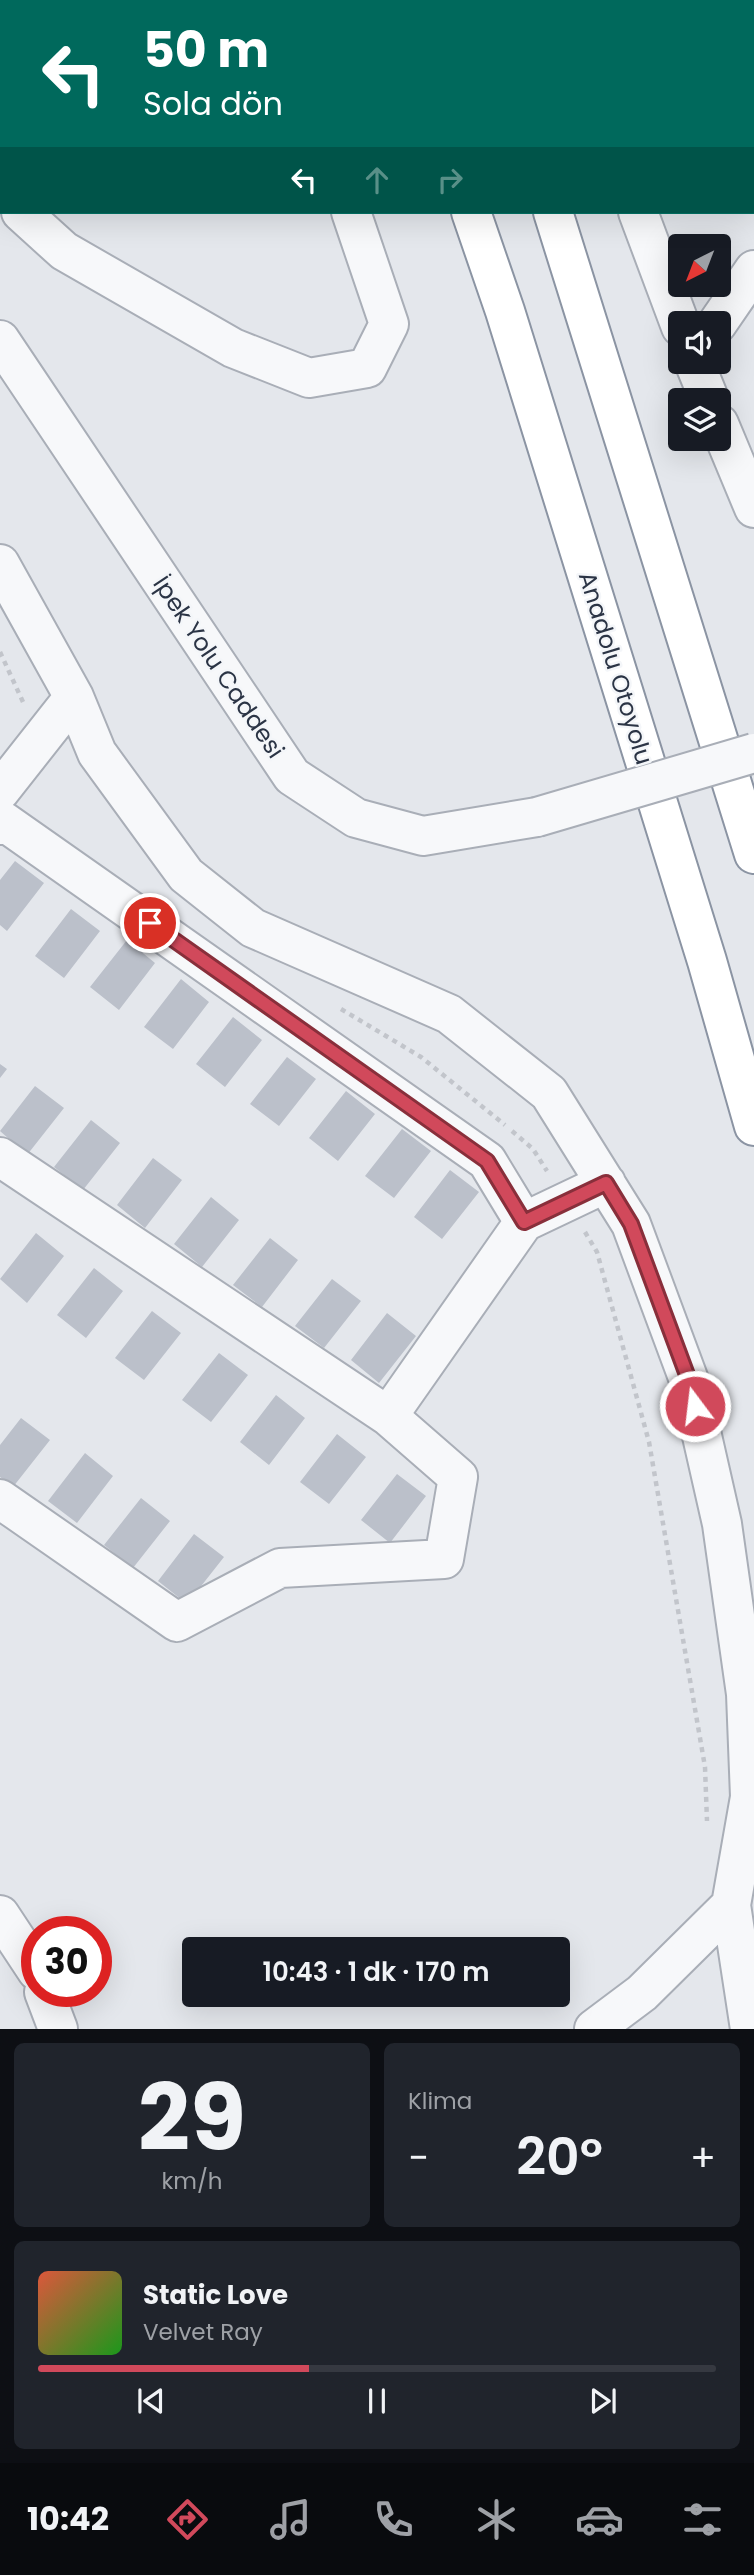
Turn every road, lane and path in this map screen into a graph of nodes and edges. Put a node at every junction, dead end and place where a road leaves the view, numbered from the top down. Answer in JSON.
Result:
{"nodes":[{"id":1,"x":23,"y":214,"type":"edge"},
{"id":2,"x":352,"y":214,"type":"edge"},
{"id":3,"x":472,"y":214,"type":"edge"},
{"id":4,"x":555,"y":214,"type":"edge"},
{"id":5,"x":639,"y":214,"type":"edge"},
{"id":6,"x":754,"y":270,"type":"edge"},
{"id":7,"x":675,"y":311,"type":"edge"},
{"id":8,"x":726,"y":311,"type":"edge"},
{"id":9,"x":0,"y":340,"type":"edge"},
{"id":10,"x":730,"y":451,"type":"edge"},
{"id":11,"x":754,"y":508,"type":"edge"},
{"id":12,"x":0,"y":564,"type":"edge"},
{"id":13,"x":0,"y":652,"type":"edge"},
{"id":14,"x":20,"y":695,"type":"dead end"},
{"id":15,"x":74,"y":697,"type":"junction"},
{"id":16,"x":754,"y":754,"type":"edge"},
{"id":17,"x":0,"y":791,"type":"edge"},
{"id":18,"x":0,"y":825,"type":"edge"},
{"id":19,"x":754,"y":854,"type":"edge"},
{"id":20,"x":754,"y":1126,"type":"edge"},
{"id":21,"x":0,"y":1157,"type":"edge"},
{"id":22,"x":606,"y":1183,"type":"junction"},
{"id":23,"x":524,"y":1222,"type":"junction"},
{"id":24,"x":597,"y":1252,"type":"dead end"},
{"id":25,"x":388,"y":1416,"type":"junction"},
{"id":26,"x":0,"y":1499,"type":"edge"},
{"id":27,"x":707,"y":1832,"type":"dead end"},
{"id":28,"x":731,"y":1905,"type":"junction"},
{"id":29,"x":0,"y":1915,"type":"edge"},
{"id":30,"x":21,"y":1947,"type":"edge"},
{"id":31,"x":50,"y":2007,"type":"edge"},
{"id":32,"x":58,"y":2029,"type":"edge"},
{"id":33,"x":594,"y":2029,"type":"edge"},
{"id":34,"x":750,"y":2029,"type":"edge"}],
"edges":[{"from":1,"to":2,"type":"street"},
{"from":3,"to":20,"type":"highway","name":"Anadolu Otoyolu"},
{"from":4,"to":19,"type":"highway"},
{"from":5,"to":7,"type":"street"},
{"from":6,"to":8,"type":"street"},
{"from":9,"to":16,"type":"street","name":"İpek Yolu Caddesi","bridge":true},
{"from":10,"to":11,"type":"street"},
{"from":12,"to":15,"type":"street"},
{"from":13,"to":14,"type":"path"},
{"from":15,"to":17,"type":"street"},
{"from":15,"to":22,"type":"street"},
{"from":18,"to":23,"type":"street"},
{"from":21,"to":25,"type":"street"},
{"from":22,"to":23,"type":"street"},
{"from":22,"to":28,"type":"street"},
{"from":23,"to":25,"type":"street"},
{"from":24,"to":27,"type":"path"},
{"from":25,"to":26,"type":"street"},
{"from":28,"to":33,"type":"street"},
{"from":28,"to":34,"type":"street"},
{"from":29,"to":30,"type":"street"},
{"from":31,"to":32,"type":"street"}]}
